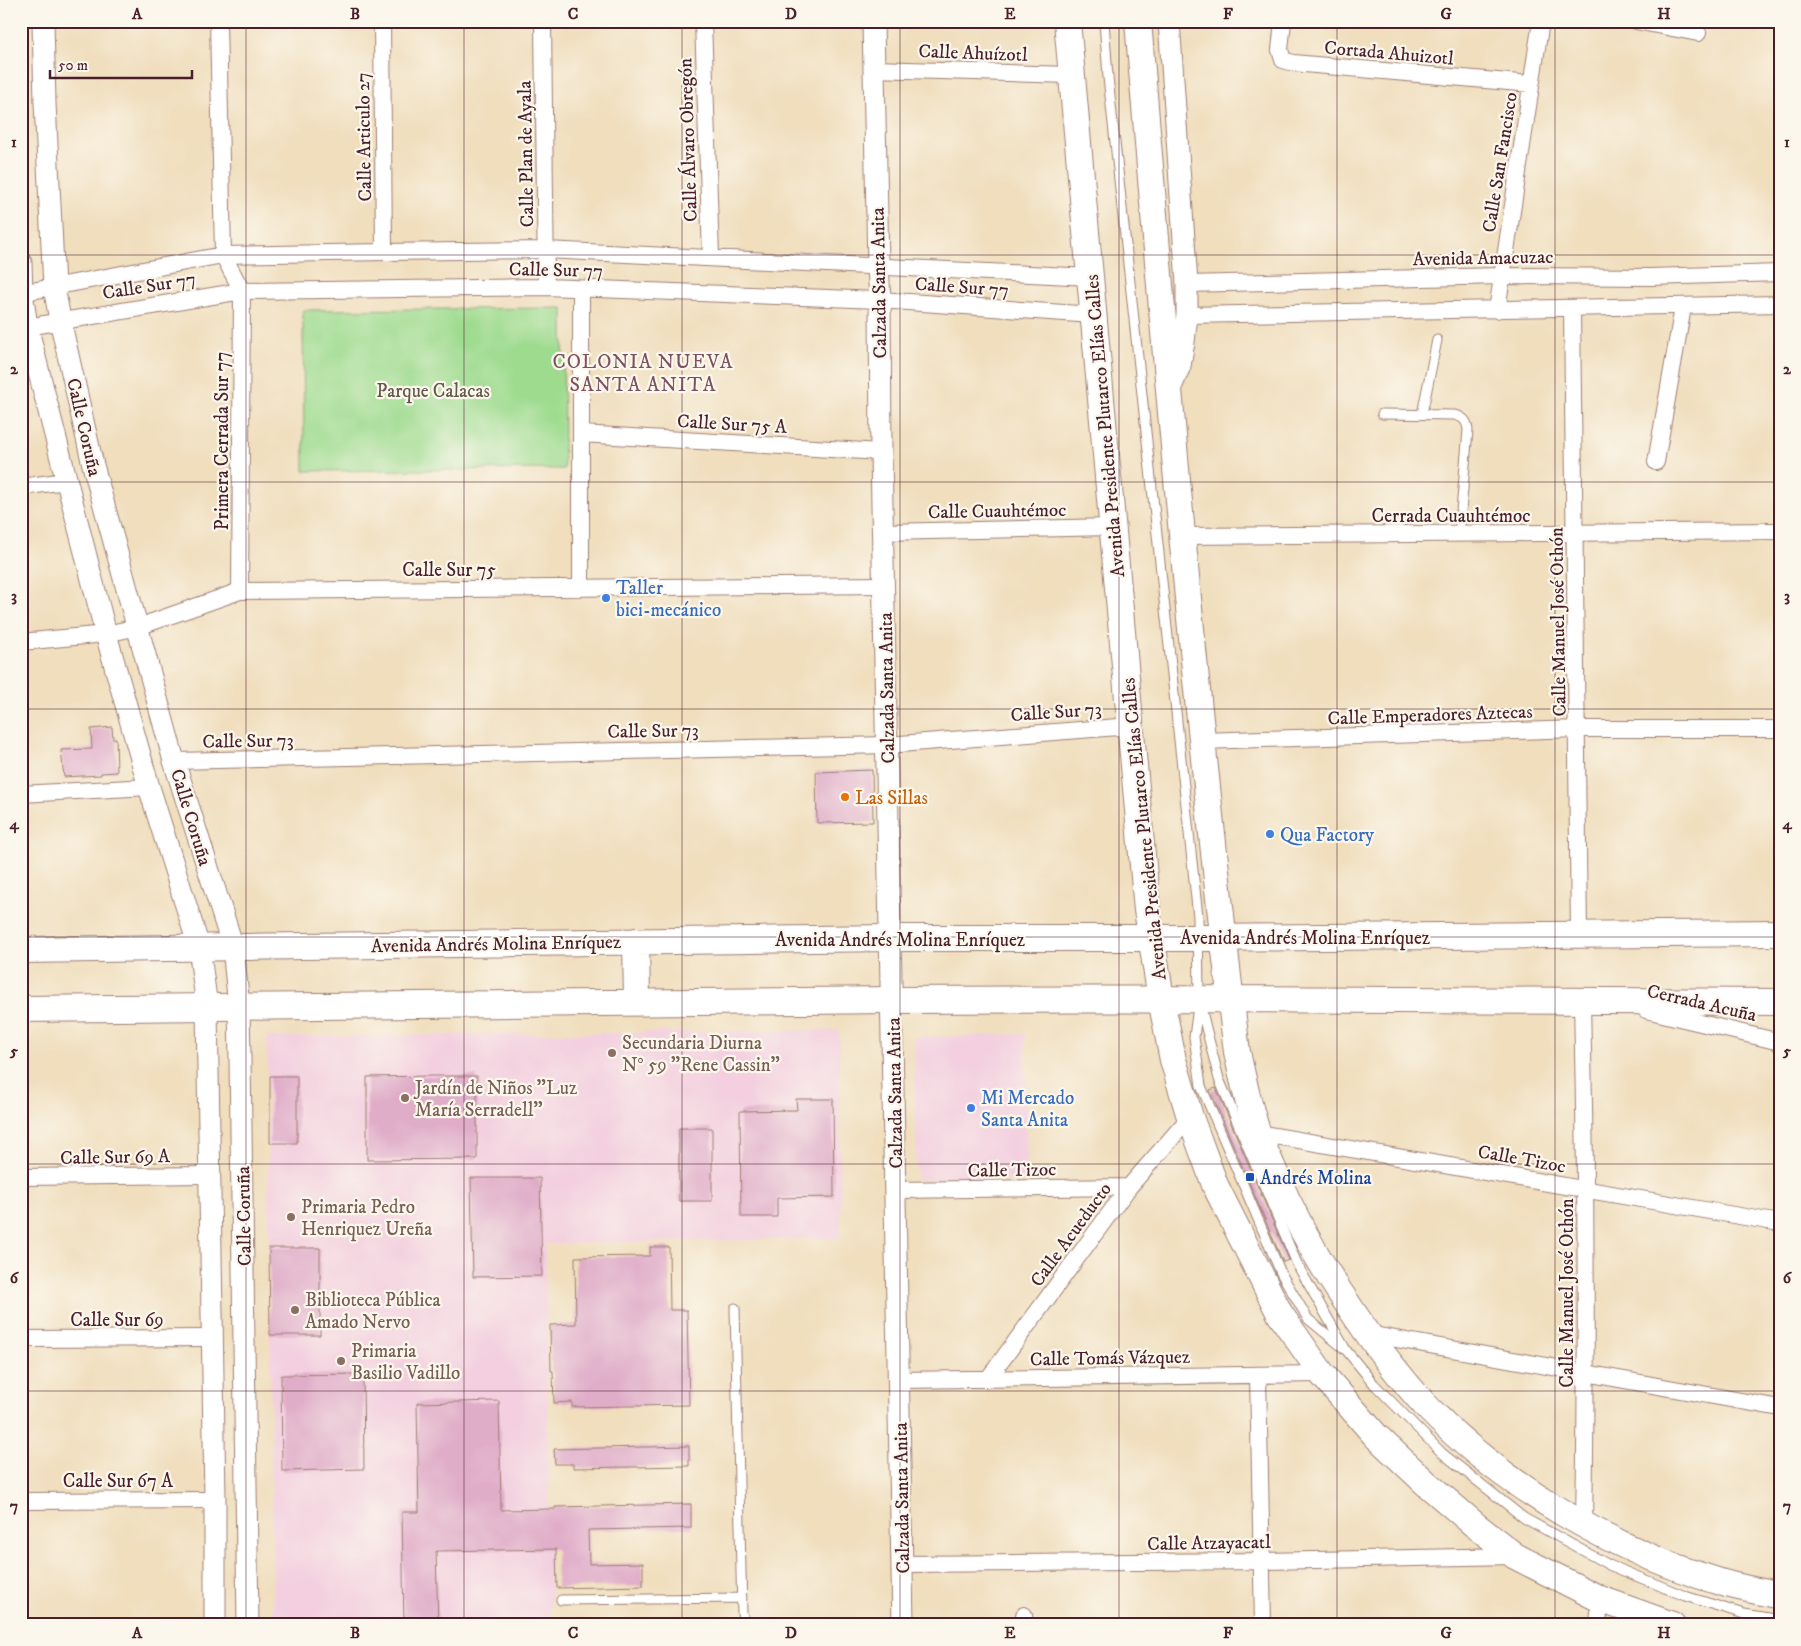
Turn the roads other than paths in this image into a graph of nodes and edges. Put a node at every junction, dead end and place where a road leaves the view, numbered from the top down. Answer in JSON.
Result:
{"nodes":[{"id":1,"x":43,"y":21,"type":"edge"},
{"id":2,"x":218,"y":21,"type":"edge"},
{"id":3,"x":382,"y":21,"type":"edge"},
{"id":4,"x":543,"y":21,"type":"edge"},
{"id":5,"x":703,"y":21,"type":"edge"},
{"id":6,"x":873,"y":21,"type":"edge"},
{"id":7,"x":1067,"y":21,"type":"edge"},
{"id":8,"x":1104,"y":21,"type":"edge"},
{"id":9,"x":1138,"y":21,"type":"edge"},
{"id":10,"x":1169,"y":21,"type":"edge"},
{"id":11,"x":1283,"y":21,"type":"edge"},
{"id":12,"x":1541,"y":21,"type":"edge"},
{"id":13,"x":1636,"y":21,"type":"edge"},
{"id":14,"x":1698,"y":33,"type":"dead end"},
{"id":15,"x":874,"y":69,"type":"junction"},
{"id":16,"x":1071,"y":75,"type":"junction"},
{"id":17,"x":1531,"y":84,"type":"junction"},
{"id":18,"x":546,"y":250,"type":"junction"},
{"id":19,"x":384,"y":252,"type":"junction"},
{"id":20,"x":223,"y":255,"type":"junction"},
{"id":21,"x":710,"y":257,"type":"junction"},
{"id":22,"x":21,"y":263,"type":"edge"},
{"id":23,"x":878,"y":266,"type":"junction"},
{"id":24,"x":1780,"y":273,"type":"edge"},
{"id":25,"x":1501,"y":276,"type":"junction"},
{"id":26,"x":1090,"y":277,"type":"junction"},
{"id":27,"x":1187,"y":284,"type":"junction"},
{"id":28,"x":54,"y":287,"type":"junction"},
{"id":29,"x":546,"y":287,"type":"junction"},
{"id":30,"x":581,"y":289,"type":"junction"},
{"id":31,"x":242,"y":290,"type":"junction"},
{"id":32,"x":22,"y":293,"type":"edge"},
{"id":33,"x":880,"y":300,"type":"junction"},
{"id":34,"x":1780,"y":304,"type":"edge"},
{"id":35,"x":1682,"y":307,"type":"junction"},
{"id":36,"x":1572,"y":308,"type":"junction"},
{"id":37,"x":1497,"y":310,"type":"junction"},
{"id":38,"x":1093,"y":315,"type":"junction"},
{"id":39,"x":1187,"y":315,"type":"junction"},
{"id":40,"x":60,"y":320,"type":"junction"},
{"id":41,"x":24,"y":327,"type":"edge"},
{"id":42,"x":1437,"y":340,"type":"dead end"},
{"id":43,"x":1168,"y":395,"type":"junction"},
{"id":44,"x":1382,"y":414,"type":"dead end"},
{"id":45,"x":1422,"y":414,"type":"junction"},
{"id":46,"x":581,"y":434,"type":"junction"},
{"id":47,"x":881,"y":452,"type":"junction"},
{"id":48,"x":1656,"y":462,"type":"dead end"},
{"id":49,"x":66,"y":481,"type":"junction"},
{"id":50,"x":21,"y":488,"type":"edge"},
{"id":51,"x":1113,"y":527,"type":"junction"},
{"id":52,"x":1780,"y":531,"type":"edge"},
{"id":53,"x":883,"y":532,"type":"junction"},
{"id":54,"x":1576,"y":534,"type":"junction"},
{"id":55,"x":1458,"y":535,"type":"junction"},
{"id":56,"x":1183,"y":536,"type":"junction"},
{"id":57,"x":884,"y":585,"type":"junction"},
{"id":58,"x":581,"y":588,"type":"junction"},
{"id":59,"x":240,"y":591,"type":"junction"},
{"id":60,"x":138,"y":627,"type":"junction"},
{"id":61,"x":106,"y":634,"type":"junction"},
{"id":62,"x":21,"y":642,"type":"edge"},
{"id":63,"x":1131,"y":726,"type":"junction"},
{"id":64,"x":1578,"y":729,"type":"junction"},
{"id":65,"x":1780,"y":729,"type":"edge"},
{"id":66,"x":1202,"y":740,"type":"junction"},
{"id":67,"x":887,"y":745,"type":"junction"},
{"id":68,"x":174,"y":762,"type":"junction"},
{"id":69,"x":149,"y":787,"type":"junction"},
{"id":70,"x":21,"y":794,"type":"edge"},
{"id":71,"x":1780,"y":933,"type":"edge"},
{"id":72,"x":1580,"y":934,"type":"junction"},
{"id":73,"x":891,"y":938,"type":"junction"},
{"id":74,"x":1151,"y":938,"type":"junction"},
{"id":75,"x":1211,"y":938,"type":"junction"},
{"id":76,"x":636,"y":942,"type":"junction"},
{"id":77,"x":200,"y":947,"type":"junction"},
{"id":78,"x":233,"y":947,"type":"junction"},
{"id":79,"x":21,"y":950,"type":"edge"},
{"id":80,"x":1161,"y":999,"type":"junction"},
{"id":81,"x":1199,"y":999,"type":"junction"},
{"id":82,"x":1230,"y":999,"type":"junction"},
{"id":83,"x":892,"y":1000,"type":"junction"},
{"id":84,"x":637,"y":1002,"type":"junction"},
{"id":85,"x":1582,"y":1002,"type":"junction"},
{"id":86,"x":1614,"y":1002,"type":"junction"},
{"id":87,"x":1780,"y":1002,"type":"edge"},
{"id":88,"x":207,"y":1007,"type":"junction"},
{"id":89,"x":239,"y":1007,"type":"junction"},
{"id":90,"x":21,"y":1009,"type":"edge"},
{"id":91,"x":1780,"y":1042,"type":"edge"},
{"id":92,"x":1190,"y":1117,"type":"junction"},
{"id":93,"x":1258,"y":1133,"type":"junction"},
{"id":94,"x":209,"y":1175,"type":"junction"},
{"id":95,"x":21,"y":1177,"type":"edge"},
{"id":96,"x":1129,"y":1187,"type":"junction"},
{"id":97,"x":1586,"y":1189,"type":"junction"},
{"id":98,"x":896,"y":1190,"type":"junction"},
{"id":99,"x":1780,"y":1223,"type":"edge"},
{"id":100,"x":735,"y":1308,"type":"dead end"},
{"id":101,"x":1368,"y":1334,"type":"junction"},
{"id":102,"x":212,"y":1338,"type":"junction"},
{"id":103,"x":21,"y":1339,"type":"edge"},
{"id":104,"x":1346,"y":1350,"type":"junction"},
{"id":105,"x":1322,"y":1374,"type":"junction"},
{"id":106,"x":1586,"y":1374,"type":"junction"},
{"id":107,"x":1258,"y":1375,"type":"junction"},
{"id":108,"x":988,"y":1379,"type":"junction"},
{"id":109,"x":899,"y":1380,"type":"junction"},
{"id":110,"x":1780,"y":1408,"type":"edge"},
{"id":111,"x":215,"y":1500,"type":"junction"},
{"id":112,"x":21,"y":1501,"type":"edge"},
{"id":113,"x":1584,"y":1525,"type":"junction"},
{"id":114,"x":1515,"y":1556,"type":"junction"},
{"id":115,"x":1263,"y":1561,"type":"junction"},
{"id":116,"x":903,"y":1564,"type":"junction"},
{"id":117,"x":1780,"y":1596,"type":"edge"},
{"id":118,"x":742,"y":1598,"type":"junction"},
{"id":119,"x":1600,"y":1599,"type":"junction"},
{"id":120,"x":561,"y":1600,"type":"dead end"},
{"id":121,"x":1780,"y":1620,"type":"edge"},
{"id":122,"x":215,"y":1625,"type":"edge"},
{"id":123,"x":248,"y":1625,"type":"edge"},
{"id":124,"x":748,"y":1625,"type":"edge"},
{"id":125,"x":903,"y":1625,"type":"edge"},
{"id":126,"x":1263,"y":1625,"type":"edge"},
{"id":127,"x":1598,"y":1625,"type":"edge"},
{"id":128,"x":1672,"y":1625,"type":"edge"}],
"edges":[{"from":1,"to":28,"type":"street","name":"Calle Coruña"},
{"from":2,"to":20,"type":"street"},
{"from":3,"to":19,"type":"street","name":"Calle Articulo 27"},
{"from":4,"to":18,"type":"street","name":"Calle Plan de Ayala"},
{"from":5,"to":21,"type":"street","name":"Calle Álvaro Obregón"},
{"from":6,"to":15,"type":"street","name":"Calzada Santa Anita"},
{"from":7,"to":16,"type":"main road","name":"Avenida Presidente Plutarco Elías Calles"},
{"from":8,"to":75,"type":"lane"},
{"from":9,"to":43,"type":"main road"},
{"from":10,"to":27,"type":"street"},
{"from":11,"to":17,"type":"street","name":"Cortada Ahuizotl"},
{"from":12,"to":17,"type":"street","name":"Calle San Fancisco"},
{"from":13,"to":14,"type":"street"},
{"from":15,"to":16,"type":"street","name":"Calle Ahuízotl"},
{"from":15,"to":23,"type":"street","name":"Calzada Santa Anita"},
{"from":16,"to":26,"type":"main road","name":"Avenida Presidente Plutarco Elías Calles"},
{"from":17,"to":25,"type":"street","name":"Calle San Fancisco"},
{"from":18,"to":19,"type":"street","name":"Calle Sur 77"},
{"from":18,"to":21,"type":"street","name":"Calle Sur 77"},
{"from":18,"to":29,"type":"street","name":"Calle Plan de Ayala"},
{"from":19,"to":20,"type":"street","name":"Calle Sur 77"},
{"from":20,"to":28,"type":"street","name":"Calle Sur 77"},
{"from":20,"to":31,"type":"street"},
{"from":21,"to":23,"type":"street","name":"Calle Sur 77"},
{"from":22,"to":32,"type":"street","name":"Calle Coruña"},
{"from":23,"to":26,"type":"street","name":"Calle Sur 77"},
{"from":23,"to":33,"type":"street","name":"Calzada Santa Anita"},
{"from":24,"to":25,"type":"street","name":"Avenida Amacuzac"},
{"from":25,"to":27,"type":"street","name":"Avenida Amacuzac"},
{"from":25,"to":37,"type":"street","name":"Calle San Fancisco"},
{"from":26,"to":38,"type":"main road","name":"Avenida Presidente Plutarco Elías Calles"},
{"from":27,"to":39,"type":"street"},
{"from":28,"to":32,"type":"street","name":"Calle Sur 77"},
{"from":28,"to":40,"type":"street","name":"Calle Coruña"},
{"from":29,"to":30,"type":"street","name":"Calle Sur 77"},
{"from":29,"to":31,"type":"street","name":"Calle Sur 77"},
{"from":30,"to":33,"type":"street","name":"Calle Sur 77"},
{"from":30,"to":46,"type":"street"},
{"from":31,"to":40,"type":"street","name":"Calle Sur 77"},
{"from":31,"to":59,"type":"street","name":"Primera Cerrada Sur 77"},
{"from":32,"to":41,"type":"street","name":"Calle Coruña"},
{"from":33,"to":38,"type":"street","name":"Calle Sur 77"},
{"from":33,"to":47,"type":"street","name":"Calzada Santa Anita"},
{"from":34,"to":35,"type":"street"},
{"from":35,"to":36,"type":"street"},
{"from":35,"to":48,"type":"street"},
{"from":36,"to":37,"type":"street"},
{"from":36,"to":54,"type":"street","name":"Calle Manuel José Othón"},
{"from":37,"to":39,"type":"street"},
{"from":38,"to":51,"type":"main road","name":"Avenida Presidente Plutarco Elías Calles"},
{"from":39,"to":43,"type":"street"},
{"from":40,"to":41,"type":"street","name":"Calle Sur 77"},
{"from":40,"to":60,"type":"street","name":"Calle Coruña"},
{"from":41,"to":49,"type":"street","name":"Calle Coruña"},
{"from":42,"to":45,"type":"lane"},
{"from":43,"to":56,"type":"main road"},
{"from":44,"to":45,"type":"lane"},
{"from":45,"to":55,"type":"lane"},
{"from":46,"to":47,"type":"street","name":"Calle Sur 75 A"},
{"from":46,"to":58,"type":"street"},
{"from":47,"to":53,"type":"street","name":"Calzada Santa Anita"},
{"from":49,"to":50,"type":"street"},
{"from":49,"to":61,"type":"street","name":"Calle Coruña"},
{"from":51,"to":53,"type":"street","name":"Calle Cuauhtémoc"},
{"from":51,"to":63,"type":"main road","name":"Avenida Presidente Plutarco Elías Calles"},
{"from":52,"to":54,"type":"street","name":"Cerrada Cuauhtémoc"},
{"from":53,"to":57,"type":"street","name":"Calzada Santa Anita"},
{"from":54,"to":55,"type":"street","name":"Cerrada Cuauhtémoc"},
{"from":54,"to":64,"type":"street","name":"Calle Manuel José Othón"},
{"from":55,"to":56,"type":"street","name":"Cerrada Cuauhtémoc"},
{"from":56,"to":66,"type":"main road"},
{"from":57,"to":58,"type":"street","name":"Calle Sur 75"},
{"from":57,"to":67,"type":"street","name":"Calzada Santa Anita"},
{"from":58,"to":59,"type":"street","name":"Calle Sur 75"},
{"from":59,"to":60,"type":"street","name":"Calle Sur 75"},
{"from":60,"to":61,"type":"street","name":"Calle Sur 75"},
{"from":60,"to":68,"type":"street","name":"Calle Coruña"},
{"from":61,"to":62,"type":"street","name":"Calle Sur 75"},
{"from":61,"to":69,"type":"street","name":"Calle Coruña"},
{"from":63,"to":67,"type":"street","name":"Calle Sur 73"},
{"from":63,"to":74,"type":"main road","name":"Avenida Presidente Plutarco Elías Calles"},
{"from":64,"to":65,"type":"street","name":"Calle Emperadores Aztecas"},
{"from":64,"to":66,"type":"street","name":"Calle Emperadores Aztecas"},
{"from":64,"to":72,"type":"street","name":"Calle Manuel José Othón"},
{"from":66,"to":75,"type":"main road"},
{"from":67,"to":68,"type":"street","name":"Calle Sur 73"},
{"from":67,"to":73,"type":"street","name":"Calzada Santa Anita"},
{"from":68,"to":78,"type":"street","name":"Calle Coruña"},
{"from":69,"to":70,"type":"street"},
{"from":69,"to":77,"type":"street","name":"Calle Coruña"},
{"from":71,"to":72,"type":"main road","name":"Avenida Andrés Molina Enríquez"},
{"from":72,"to":75,"type":"main road","name":"Avenida Andrés Molina Enríquez"},
{"from":73,"to":74,"type":"main road","name":"Avenida Andrés Molina Enríquez"},
{"from":73,"to":76,"type":"main road","name":"Avenida Andrés Molina Enríquez"},
{"from":73,"to":83,"type":"street","name":"Calzada Santa Anita"},
{"from":74,"to":75,"type":"main road","name":"Avenida Andrés Molina Enríquez"},
{"from":74,"to":80,"type":"main road","name":"Avenida Presidente Plutarco Elías Calles"},
{"from":75,"to":81,"type":"lane"},
{"from":75,"to":82,"type":"main road"},
{"from":76,"to":78,"type":"main road","name":"Avenida Andrés Molina Enríquez"},
{"from":76,"to":84,"type":"main road"},
{"from":77,"to":78,"type":"main road","name":"Avenida Andrés Molina Enríquez"},
{"from":77,"to":79,"type":"main road","name":"Avenida Andrés Molina Enríquez"},
{"from":77,"to":88,"type":"street","name":"Calle Coruña"},
{"from":78,"to":89,"type":"street","name":"Calle Coruña"},
{"from":80,"to":81,"type":"main road"},
{"from":80,"to":83,"type":"main road"},
{"from":80,"to":92,"type":"main road","name":"Avenida Presidente Plutarco Elías Calles"},
{"from":81,"to":82,"type":"main road"},
{"from":81,"to":104,"type":"lane"},
{"from":81,"to":104,"type":"lane"},
{"from":82,"to":85,"type":"main road"},
{"from":82,"to":93,"type":"main road"},
{"from":83,"to":84,"type":"main road"},
{"from":83,"to":98,"type":"street","name":"Calzada Santa Anita"},
{"from":84,"to":89,"type":"main road"},
{"from":85,"to":86,"type":"main road"},
{"from":85,"to":97,"type":"street","name":"Calle Manuel José Othón"},
{"from":86,"to":87,"type":"main road"},
{"from":86,"to":91,"type":"street","name":"Cerrada Acuña"},
{"from":88,"to":89,"type":"main road"},
{"from":88,"to":90,"type":"main road"},
{"from":88,"to":94,"type":"street","name":"Calle Coruña"},
{"from":89,"to":123,"type":"street","name":"Calle Coruña"},
{"from":92,"to":96,"type":"street","name":"Calle Acueducto"},
{"from":92,"to":105,"type":"main road","name":"Avenida Presidente Plutarco Elías Calles"},
{"from":93,"to":97,"type":"street","name":"Calle Tizoc"},
{"from":93,"to":101,"type":"main road"},
{"from":94,"to":95,"type":"street","name":"Calle Sur 69 A"},
{"from":94,"to":102,"type":"street","name":"Calle Coruña"},
{"from":96,"to":98,"type":"street","name":"Calle Tizoc"},
{"from":96,"to":108,"type":"street","name":"Calle Acueducto"},
{"from":97,"to":99,"type":"street","name":"Calle Tizoc"},
{"from":97,"to":106,"type":"street","name":"Calle Manuel José Othón"},
{"from":98,"to":109,"type":"street","name":"Calzada Santa Anita"},
{"from":100,"to":118,"type":"lane"},
{"from":101,"to":106,"type":"street"},
{"from":101,"to":113,"type":"main road"},
{"from":102,"to":103,"type":"street","name":"Calle Sur 69"},
{"from":102,"to":111,"type":"street","name":"Calle Coruña"},
{"from":104,"to":121,"type":"lane"},
{"from":105,"to":107,"type":"street","name":"Calle Tomás Vázquez"},
{"from":105,"to":114,"type":"main road","name":"Avenida Presidente Plutarco Elías Calles"},
{"from":106,"to":110,"type":"street"},
{"from":106,"to":113,"type":"street","name":"Calle Manuel José Othón"},
{"from":107,"to":108,"type":"street","name":"Calle Tomás Vázquez"},
{"from":107,"to":115,"type":"street"},
{"from":108,"to":109,"type":"street","name":"Calle Tomás Vázquez"},
{"from":109,"to":116,"type":"street","name":"Calzada Santa Anita"},
{"from":111,"to":112,"type":"street","name":"Calle Sur 67 A"},
{"from":111,"to":122,"type":"street","name":"Calle Coruña"},
{"from":113,"to":117,"type":"main road"},
{"from":114,"to":115,"type":"street","name":"Calle Atzayacatl"},
{"from":114,"to":119,"type":"main road","name":"Avenida Presidente Plutarco Elías Calles"},
{"from":115,"to":116,"type":"street","name":"Calle Atzayacatl"},
{"from":115,"to":126,"type":"street"},
{"from":116,"to":125,"type":"street","name":"Calzada Santa Anita"},
{"from":118,"to":120,"type":"lane"},
{"from":118,"to":124,"type":"lane"},
{"from":119,"to":127,"type":"street"},
{"from":119,"to":128,"type":"main road","name":"Avenida Presidente Plutarco Elías Calles"}]}
